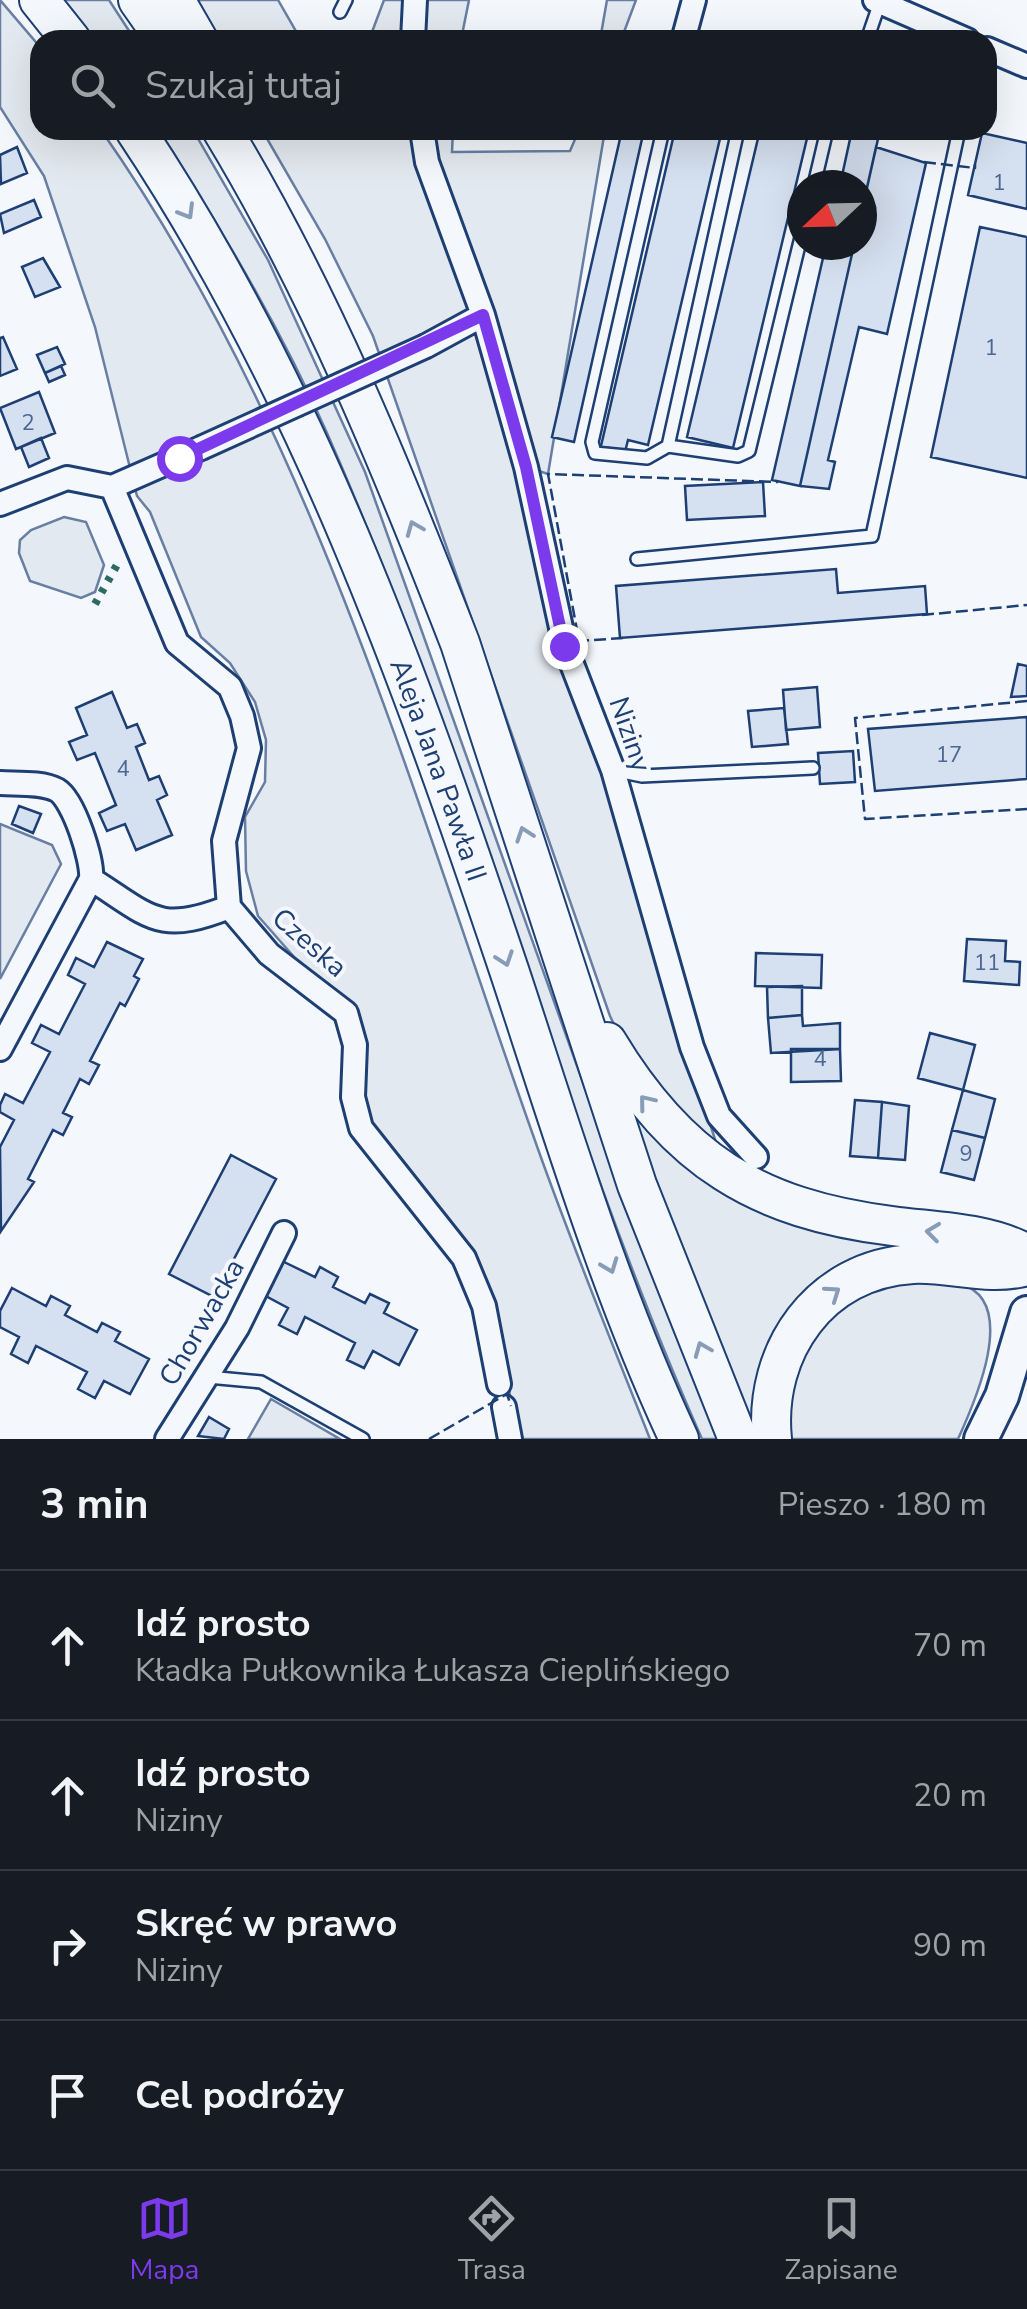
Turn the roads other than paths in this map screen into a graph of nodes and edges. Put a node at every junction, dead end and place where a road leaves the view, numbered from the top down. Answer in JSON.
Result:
{"nodes":[{"id":1,"x":39,"y":0,"type":"edge"},
{"id":2,"x":138,"y":0,"type":"edge"},
{"id":3,"x":175,"y":0,"type":"edge"},
{"id":4,"x":415,"y":0,"type":"edge"},
{"id":5,"x":694,"y":0,"type":"edge"},
{"id":6,"x":877,"y":1,"type":"edge"},
{"id":7,"x":64,"y":30,"type":"edge"},
{"id":8,"x":159,"y":30,"type":"edge"},
{"id":9,"x":192,"y":30,"type":"edge"},
{"id":10,"x":414,"y":30,"type":"edge"},
{"id":11,"x":689,"y":30,"type":"edge"},
{"id":12,"x":870,"y":30,"type":"edge"},
{"id":13,"x":944,"y":30,"type":"edge"},
{"id":14,"x":997,"y":53,"type":"edge"},
{"id":15,"x":1027,"y":66,"type":"edge"},
{"id":16,"x":141,"y":140,"type":"edge"},
{"id":17,"x":228,"y":140,"type":"edge"},
{"id":18,"x":253,"y":140,"type":"edge"},
{"id":19,"x":424,"y":140,"type":"edge"},
{"id":20,"x":661,"y":140,"type":"edge"},
{"id":21,"x":736,"y":140,"type":"edge"},
{"id":22,"x":825,"y":140,"type":"edge"},
{"id":23,"x":957,"y":140,"type":"edge"},
{"id":24,"x":818,"y":170,"type":"edge"},
{"id":25,"x":795,"y":260,"type":"edge"},
{"id":26,"x":483,"y":315,"type":"junction"},
{"id":27,"x":668,"y":446,"type":"junction"},
{"id":28,"x":393,"y":476,"type":"junction"},
{"id":29,"x":112,"y":486,"type":"junction"},
{"id":30,"x":0,"y":502,"type":"edge"},
{"id":31,"x":638,"y":559,"type":"dead end"},
{"id":32,"x":813,"y":768,"type":"dead end"},
{"id":33,"x":613,"y":770,"type":"junction"},
{"id":34,"x":0,"y":783,"type":"edge"},
{"id":35,"x":91,"y":879,"type":"junction"},
{"id":36,"x":229,"y":907,"type":"junction"},
{"id":37,"x":555,"y":926,"type":"junction"},
{"id":38,"x":0,"y":1050,"type":"edge"},
{"id":39,"x":756,"y":1157,"type":"dead end"},
{"id":40,"x":284,"y":1233,"type":"dead end"},
{"id":41,"x":1027,"y":1254,"type":"edge"},
{"id":42,"x":1027,"y":1266,"type":"edge"},
{"id":43,"x":1027,"y":1313,"type":"edge"},
{"id":44,"x":207,"y":1376,"type":"junction"},
{"id":45,"x":167,"y":1439,"type":"edge"},
{"id":46,"x":363,"y":1439,"type":"edge"},
{"id":47,"x":510,"y":1439,"type":"edge"},
{"id":48,"x":679,"y":1439,"type":"edge"},
{"id":49,"x":738,"y":1439,"type":"edge"},
{"id":50,"x":772,"y":1439,"type":"edge"},
{"id":51,"x":981,"y":1439,"type":"edge"}],
"edges":[{"from":1,"to":7,"type":"main road"},
{"from":2,"to":8,"type":"main road"},
{"from":3,"to":9,"type":"main road"},
{"from":4,"to":10,"type":"street"},
{"from":5,"to":11,"type":"street"},
{"from":6,"to":12,"type":"lane"},
{"from":6,"to":13,"type":"street"},
{"from":14,"to":15,"type":"street"},
{"from":16,"to":48,"type":"main road","name":"Aleja Jana Pawła II","one_way":true},
{"from":17,"to":28,"type":"main road"},
{"from":18,"to":28,"type":"main road"},
{"from":19,"to":26,"type":"street","name":"Niziny"},
{"from":20,"to":27,"type":"lane"},
{"from":21,"to":27,"type":"lane"},
{"from":22,"to":24,"type":"lane"},
{"from":23,"to":31,"type":"lane"},
{"from":25,"to":27,"type":"lane"},
{"from":26,"to":29,"type":"street","bridge":true},
{"from":26,"to":33,"type":"street","name":"Niziny"},
{"from":37,"to":28,"type":"main road","one_way":true},
{"from":29,"to":30,"type":"street"},
{"from":29,"to":36,"type":"street"},
{"from":32,"to":33,"type":"lane"},
{"from":33,"to":39,"type":"street","name":"Niziny"},
{"from":34,"to":35,"type":"street"},
{"from":35,"to":36,"type":"street"},
{"from":35,"to":38,"type":"street"},
{"from":36,"to":47,"type":"street","name":"Czeska"},
{"from":41,"to":37,"type":"main road","one_way":true},
{"from":49,"to":37,"type":"main road","one_way":true},
{"from":40,"to":44,"type":"street","name":"Chorwacka"},
{"from":50,"to":42,"type":"main road","one_way":true},
{"from":43,"to":51,"type":"main road"},
{"from":44,"to":45,"type":"street","name":"Chorwacka"},
{"from":44,"to":46,"type":"lane"}]}
